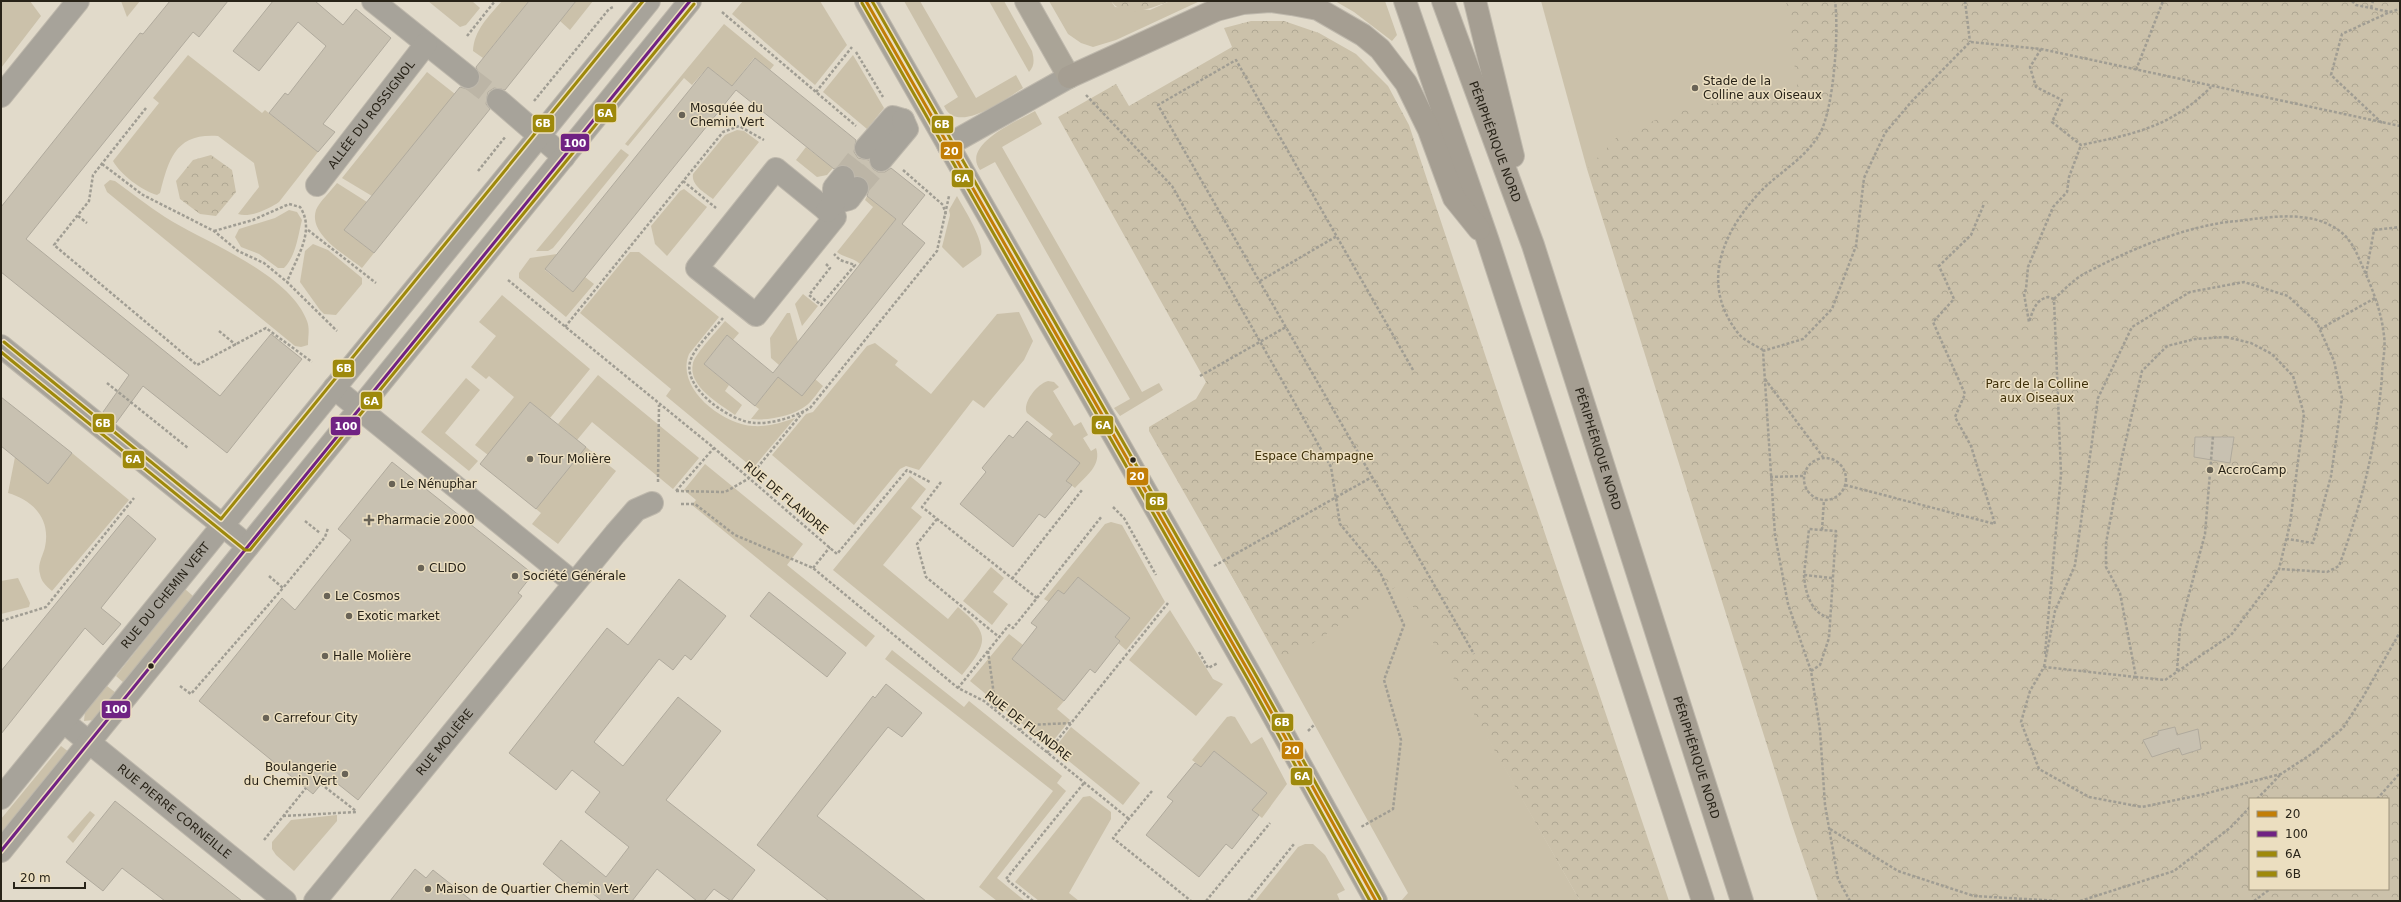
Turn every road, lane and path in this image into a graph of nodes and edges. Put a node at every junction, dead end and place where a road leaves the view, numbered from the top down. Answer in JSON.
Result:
{"nodes":[{"id":1,"x":373,"y":1,"type":"edge"},
{"id":2,"x":495,"y":1,"type":"edge"},
{"id":3,"x":649,"y":1,"type":"edge"},
{"id":4,"x":690,"y":1,"type":"edge"},
{"id":5,"x":866,"y":1,"type":"edge"},
{"id":6,"x":1026,"y":1,"type":"edge"},
{"id":7,"x":1405,"y":1,"type":"edge"},
{"id":8,"x":1443,"y":1,"type":"edge"},
{"id":9,"x":1475,"y":1,"type":"edge"},
{"id":10,"x":1835,"y":1,"type":"edge"},
{"id":11,"x":1965,"y":1,"type":"edge"},
{"id":12,"x":2163,"y":1,"type":"edge"},
{"id":13,"x":2352,"y":1,"type":"edge"},
{"id":14,"x":2373,"y":1,"type":"edge"},
{"id":15,"x":68,"y":4,"type":"edge"},
{"id":16,"x":619,"y":4,"type":"dead end"},
{"id":17,"x":2371,"y":8,"type":"junction"},
{"id":18,"x":2400,"y":9,"type":"edge"},
{"id":19,"x":722,"y":12,"type":"dead end"},
{"id":20,"x":2390,"y":12,"type":"junction"},
{"id":21,"x":467,"y":36,"type":"dead end"},
{"id":22,"x":1970,"y":42,"type":"junction"},
{"id":23,"x":426,"y":44,"type":"junction"},
{"id":24,"x":852,"y":47,"type":"dead end"},
{"id":25,"x":2041,"y":49,"type":"junction"},
{"id":26,"x":856,"y":52,"type":"dead end"},
{"id":27,"x":2136,"y":70,"type":"junction"},
{"id":28,"x":468,"y":77,"type":"tunnel mouth"},
{"id":29,"x":1069,"y":77,"type":"junction"},
{"id":30,"x":2212,"y":87,"type":"junction"},
{"id":31,"x":816,"y":92,"type":"junction"},
{"id":32,"x":1,"y":96,"type":"edge"},
{"id":33,"x":884,"y":99,"type":"dead end"},
{"id":34,"x":498,"y":100,"type":"tunnel mouth"},
{"id":35,"x":532,"y":104,"type":"dead end"},
{"id":36,"x":925,"y":105,"type":"junction"},
{"id":37,"x":146,"y":108,"type":"dead end"},
{"id":38,"x":2382,"y":123,"type":"junction"},
{"id":39,"x":2400,"y":126,"type":"edge"},
{"id":40,"x":539,"y":136,"type":"junction"},
{"id":41,"x":764,"y":140,"type":"dead end"},
{"id":42,"x":2081,"y":144,"type":"junction"},
{"id":43,"x":948,"y":145,"type":"junction"},
{"id":44,"x":876,"y":151,"type":"junction"},
{"id":45,"x":564,"y":157,"type":"junction"},
{"id":46,"x":102,"y":164,"type":"junction"},
{"id":47,"x":683,"y":181,"type":"junction"},
{"id":48,"x":850,"y":182,"type":"tunnel mouth"},
{"id":49,"x":317,"y":185,"type":"dead end"},
{"id":50,"x":951,"y":190,"type":"dead end"},
{"id":51,"x":1984,"y":204,"type":"dead end"},
{"id":52,"x":830,"y":207,"type":"junction"},
{"id":53,"x":946,"y":215,"type":"junction"},
{"id":54,"x":78,"y":216,"type":"junction"},
{"id":55,"x":734,"y":222,"type":"junction"},
{"id":56,"x":86,"y":223,"type":"dead end"},
{"id":57,"x":2400,"y":227,"type":"edge"},
{"id":58,"x":308,"y":230,"type":"junction"},
{"id":59,"x":214,"y":231,"type":"junction"},
{"id":60,"x":1337,"y":236,"type":"junction"},
{"id":61,"x":1488,"y":241,"type":"junction"},
{"id":62,"x":1533,"y":245,"type":"junction"},
{"id":63,"x":808,"y":250,"type":"junction"},
{"id":64,"x":840,"y":260,"type":"dead end"},
{"id":65,"x":2366,"y":274,"type":"junction"},
{"id":66,"x":508,"y":280,"type":"dead end"},
{"id":67,"x":1260,"y":281,"type":"junction"},
{"id":68,"x":287,"y":282,"type":"junction"},
{"id":69,"x":376,"y":283,"type":"dead end"},
{"id":70,"x":2375,"y":298,"type":"junction"},
{"id":71,"x":2054,"y":299,"type":"junction"},
{"id":72,"x":726,"y":315,"type":"dead end"},
{"id":73,"x":565,"y":327,"type":"junction"},
{"id":74,"x":1286,"y":327,"type":"junction"},
{"id":75,"x":2320,"y":329,"type":"junction"},
{"id":76,"x":337,"y":330,"type":"dead end"},
{"id":77,"x":219,"y":331,"type":"dead end"},
{"id":78,"x":1259,"y":342,"type":"junction"},
{"id":79,"x":236,"y":345,"type":"junction"},
{"id":80,"x":1,"y":346,"type":"edge"},
{"id":81,"x":1763,"y":351,"type":"junction"},
{"id":82,"x":312,"y":362,"type":"dead end"},
{"id":83,"x":1413,"y":370,"type":"dead end"},
{"id":84,"x":1200,"y":376,"type":"dead end"},
{"id":85,"x":1764,"y":378,"type":"junction"},
{"id":86,"x":107,"y":384,"type":"dead end"},
{"id":87,"x":334,"y":388,"type":"junction"},
{"id":88,"x":659,"y":404,"type":"junction"},
{"id":89,"x":360,"y":409,"type":"junction"},
{"id":90,"x":803,"y":412,"type":"junction"},
{"id":91,"x":2213,"y":436,"type":"dead end"},
{"id":92,"x":188,"y":448,"type":"dead end"},
{"id":93,"x":714,"y":448,"type":"junction"},
{"id":94,"x":1823,"y":457,"type":"junction"},
{"id":95,"x":1804,"y":476,"type":"junction"},
{"id":96,"x":1372,"y":477,"type":"junction"},
{"id":97,"x":1770,"y":477,"type":"junction"},
{"id":98,"x":748,"y":479,"type":"junction"},
{"id":99,"x":930,"y":482,"type":"dead end"},
{"id":100,"x":942,"y":482,"type":"dead end"},
{"id":101,"x":1846,"y":485,"type":"junction"},
{"id":102,"x":1082,"y":490,"type":"dead end"},
{"id":103,"x":676,"y":491,"type":"junction"},
{"id":104,"x":134,"y":498,"type":"dead end"},
{"id":105,"x":1335,"y":499,"type":"junction"},
{"id":106,"x":1824,"y":500,"type":"junction"},
{"id":107,"x":652,"y":503,"type":"junction"},
{"id":108,"x":681,"y":504,"type":"dead end"},
{"id":109,"x":1113,"y":507,"type":"dead end"},
{"id":110,"x":1102,"y":516,"type":"dead end"},
{"id":111,"x":937,"y":519,"type":"junction"},
{"id":112,"x":305,"y":521,"type":"dead end"},
{"id":113,"x":222,"y":526,"type":"junction"},
{"id":114,"x":328,"y":528,"type":"dead end"},
{"id":115,"x":1822,"y":530,"type":"junction"},
{"id":116,"x":320,"y":533,"type":"dead end"},
{"id":117,"x":2286,"y":539,"type":"junction"},
{"id":118,"x":248,"y":546,"type":"junction"},
{"id":119,"x":830,"y":547,"type":"junction"},
{"id":120,"x":1222,"y":562,"type":"dead end"},
{"id":121,"x":813,"y":568,"type":"junction"},
{"id":122,"x":2279,"y":569,"type":"junction"},
{"id":123,"x":1156,"y":575,"type":"dead end"},
{"id":124,"x":1804,"y":575,"type":"junction"},
{"id":125,"x":269,"y":576,"type":"dead end"},
{"id":126,"x":1832,"y":578,"type":"junction"},
{"id":127,"x":1012,"y":579,"type":"junction"},
{"id":128,"x":574,"y":583,"type":"junction"},
{"id":129,"x":284,"y":588,"type":"junction"},
{"id":130,"x":1037,"y":598,"type":"junction"},
{"id":131,"x":1168,"y":603,"type":"dead end"},
{"id":132,"x":1830,"y":618,"type":"junction"},
{"id":133,"x":1,"y":621,"type":"edge"},
{"id":134,"x":2400,"y":632,"type":"edge"},
{"id":135,"x":999,"y":636,"type":"junction"},
{"id":136,"x":988,"y":650,"type":"junction"},
{"id":137,"x":1199,"y":652,"type":"dead end"},
{"id":138,"x":1474,"y":654,"type":"dead end"},
{"id":139,"x":1220,"y":661,"type":"dead end"},
{"id":140,"x":2044,"y":667,"type":"junction"},
{"id":141,"x":1811,"y":671,"type":"junction"},
{"id":142,"x":2176,"y":672,"type":"junction"},
{"id":143,"x":2136,"y":677,"type":"junction"},
{"id":144,"x":180,"y":686,"type":"dead end"},
{"id":145,"x":958,"y":688,"type":"junction"},
{"id":146,"x":996,"y":711,"type":"junction"},
{"id":147,"x":64,"y":722,"type":"junction"},
{"id":148,"x":1071,"y":723,"type":"junction"},
{"id":149,"x":1020,"y":730,"type":"junction"},
{"id":150,"x":89,"y":743,"type":"junction"},
{"id":151,"x":1047,"y":752,"type":"junction"},
{"id":152,"x":2400,"y":773,"type":"edge"},
{"id":153,"x":2281,"y":774,"type":"junction"},
{"id":154,"x":1084,"y":783,"type":"junction"},
{"id":155,"x":322,"y":784,"type":"dead end"},
{"id":156,"x":306,"y":788,"type":"dead end"},
{"id":157,"x":1152,"y":791,"type":"dead end"},
{"id":158,"x":1,"y":798,"type":"edge"},
{"id":159,"x":2258,"y":798,"type":"edge"},
{"id":160,"x":2378,"y":798,"type":"edge"},
{"id":161,"x":2249,"y":808,"type":"edge"},
{"id":162,"x":283,"y":816,"type":"junction"},
{"id":163,"x":1129,"y":819,"type":"junction"},
{"id":164,"x":1270,"y":823,"type":"dead end"},
{"id":165,"x":1360,"y":827,"type":"dead end"},
{"id":166,"x":1829,"y":829,"type":"junction"},
{"id":167,"x":264,"y":840,"type":"dead end"},
{"id":168,"x":1294,"y":844,"type":"dead end"},
{"id":169,"x":1,"y":851,"type":"edge"},
{"id":170,"x":2269,"y":890,"type":"edge"},
{"id":171,"x":285,"y":901,"type":"edge"},
{"id":172,"x":315,"y":901,"type":"edge"},
{"id":173,"x":1033,"y":901,"type":"edge"},
{"id":174,"x":1191,"y":901,"type":"edge"},
{"id":175,"x":1206,"y":901,"type":"edge"},
{"id":176,"x":1248,"y":901,"type":"edge"},
{"id":177,"x":1376,"y":901,"type":"edge"},
{"id":178,"x":1703,"y":901,"type":"edge"},
{"id":179,"x":1742,"y":901,"type":"edge"},
{"id":180,"x":1850,"y":901,"type":"edge"},
{"id":181,"x":2059,"y":901,"type":"edge"},
{"id":182,"x":2080,"y":901,"type":"edge"},
{"id":183,"x":2254,"y":901,"type":"edge"}],
"edges":[{"from":1,"to":23,"type":"street"},
{"from":2,"to":21,"type":"path"},
{"from":3,"to":40,"type":"street","name":"RUE DU CHEMIN VERT"},
{"from":4,"to":45,"type":"street"},
{"from":5,"to":36,"type":"street"},
{"from":6,"to":29,"type":"main road"},
{"from":7,"to":61,"type":"highway"},
{"from":8,"to":62,"type":"highway","name":"PÉRIPHÉRIQUE NORD"},
{"from":9,"to":62,"type":"highway"},
{"from":10,"to":81,"type":"path"},
{"from":11,"to":22,"type":"path"},
{"from":12,"to":27,"type":"path"},
{"from":13,"to":17,"type":"path"},
{"from":14,"to":17,"type":"path"},
{"from":15,"to":32,"type":"street"},
{"from":16,"to":35,"type":"path"},
{"from":17,"to":20,"type":"path"},
{"from":18,"to":20,"type":"path"},
{"from":19,"to":31,"type":"path"},
{"from":20,"to":38,"type":"path"},
{"from":22,"to":25,"type":"path"},
{"from":22,"to":81,"type":"path"},
{"from":23,"to":28,"type":"street"},
{"from":23,"to":49,"type":"street","name":"ALLÉE DU ROSSIGNOL"},
{"from":24,"to":31,"type":"path"},
{"from":25,"to":27,"type":"path"},
{"from":25,"to":42,"type":"path"},
{"from":26,"to":33,"type":"path"},
{"from":27,"to":30,"type":"path"},
{"from":29,"to":43,"type":"street"},
{"from":29,"to":61,"type":"highway"},
{"from":29,"to":78,"type":"path"},
{"from":30,"to":38,"type":"path"},
{"from":30,"to":42,"type":"path"},
{"from":31,"to":44,"type":"path"},
{"from":34,"to":40,"type":"street"},
{"from":36,"to":43,"type":"street"},
{"from":36,"to":44,"type":"street"},
{"from":37,"to":46,"type":"path"},
{"from":38,"to":39,"type":"path"},
{"from":40,"to":45,"type":"street"},
{"from":40,"to":87,"type":"street","name":"RUE DU CHEMIN VERT"},
{"from":41,"to":47,"type":"path"},
{"from":42,"to":71,"type":"path"},
{"from":43,"to":177,"type":"street"},
{"from":44,"to":53,"type":"path"},
{"from":45,"to":89,"type":"street"},
{"from":46,"to":54,"type":"path"},
{"from":46,"to":59,"type":"path"},
{"from":47,"to":55,"type":"path"},
{"from":47,"to":73,"type":"path"},
{"from":48,"to":52,"type":"street"},
{"from":50,"to":53,"type":"path"},
{"from":51,"to":101,"type":"path"},
{"from":52,"to":55,"type":"street"},
{"from":52,"to":63,"type":"street"},
{"from":53,"to":90,"type":"path"},
{"from":54,"to":56,"type":"path"},
{"from":54,"to":79,"type":"path"},
{"from":55,"to":63,"type":"street"},
{"from":57,"to":65,"type":"path"},
{"from":58,"to":59,"type":"path"},
{"from":58,"to":68,"type":"path"},
{"from":58,"to":69,"type":"path"},
{"from":59,"to":68,"type":"path"},
{"from":60,"to":67,"type":"path"},
{"from":60,"to":67,"type":"path"},
{"from":60,"to":83,"type":"path"},
{"from":61,"to":178,"type":"highway"},
{"from":62,"to":179,"type":"highway","name":"PÉRIPHÉRIQUE NORD"},
{"from":63,"to":64,"type":"path"},
{"from":65,"to":70,"type":"path"},
{"from":65,"to":71,"type":"path"},
{"from":66,"to":73,"type":"path","name":"RUE DE FLANDRE"},
{"from":67,"to":74,"type":"path"},
{"from":68,"to":76,"type":"path"},
{"from":70,"to":75,"type":"path"},
{"from":70,"to":122,"type":"path"},
{"from":71,"to":140,"type":"path"},
{"from":72,"to":90,"type":"path"},
{"from":73,"to":88,"type":"path","name":"RUE DE FLANDRE"},
{"from":74,"to":78,"type":"path"},
{"from":74,"to":96,"type":"path"},
{"from":75,"to":117,"type":"path"},
{"from":75,"to":140,"type":"path"},
{"from":77,"to":79,"type":"path"},
{"from":78,"to":84,"type":"path"},
{"from":78,"to":105,"type":"path"},
{"from":79,"to":82,"type":"path"},
{"from":80,"to":113,"type":"street"},
{"from":81,"to":85,"type":"path"},
{"from":85,"to":94,"type":"path"},
{"from":85,"to":97,"type":"path"},
{"from":86,"to":92,"type":"path"},
{"from":87,"to":89,"type":"street"},
{"from":87,"to":113,"type":"street","name":"RUE DU CHEMIN VERT"},
{"from":88,"to":93,"type":"path","name":"RUE DE FLANDRE"},
{"from":88,"to":107,"type":"path"},
{"from":89,"to":118,"type":"street"},
{"from":89,"to":128,"type":"street"},
{"from":90,"to":98,"type":"path"},
{"from":91,"to":142,"type":"path"},
{"from":93,"to":98,"type":"path","name":"RUE DE FLANDRE"},
{"from":93,"to":103,"type":"path"},
{"from":94,"to":95,"type":"path"},
{"from":94,"to":101,"type":"path"},
{"from":95,"to":97,"type":"path"},
{"from":95,"to":106,"type":"path"},
{"from":96,"to":105,"type":"path"},
{"from":96,"to":138,"type":"path"},
{"from":97,"to":141,"type":"path"},
{"from":98,"to":103,"type":"path"},
{"from":98,"to":119,"type":"path","name":"RUE DE FLANDRE"},
{"from":99,"to":119,"type":"path"},
{"from":100,"to":111,"type":"path"},
{"from":101,"to":106,"type":"path"},
{"from":102,"to":127,"type":"path"},
{"from":103,"to":107,"type":"path"},
{"from":104,"to":133,"type":"path"},
{"from":105,"to":120,"type":"path"},
{"from":105,"to":165,"type":"path"},
{"from":106,"to":115,"type":"path"},
{"from":107,"to":128,"type":"street","name":"RUE MOLIÈRE"},
{"from":108,"to":121,"type":"path"},
{"from":109,"to":123,"type":"path"},
{"from":110,"to":130,"type":"path"},
{"from":111,"to":127,"type":"path"},
{"from":111,"to":135,"type":"path"},
{"from":112,"to":116,"type":"path"},
{"from":113,"to":118,"type":"street"},
{"from":113,"to":147,"type":"street","name":"RUE DU CHEMIN VERT"},
{"from":114,"to":129,"type":"path"},
{"from":115,"to":124,"type":"path"},
{"from":115,"to":126,"type":"path"},
{"from":117,"to":122,"type":"path"},
{"from":117,"to":143,"type":"path"},
{"from":118,"to":150,"type":"street"},
{"from":119,"to":121,"type":"path","name":"RUE DE FLANDRE"},
{"from":121,"to":145,"type":"path","name":"RUE DE FLANDRE"},
{"from":122,"to":142,"type":"path"},
{"from":124,"to":126,"type":"path"},
{"from":124,"to":132,"type":"path"},
{"from":125,"to":129,"type":"path"},
{"from":126,"to":132,"type":"path"},
{"from":127,"to":130,"type":"path"},
{"from":128,"to":172,"type":"street","name":"RUE MOLIÈRE"},
{"from":129,"to":144,"type":"path"},
{"from":130,"to":135,"type":"path"},
{"from":131,"to":148,"type":"path"},
{"from":132,"to":141,"type":"path"},
{"from":134,"to":153,"type":"path"},
{"from":135,"to":136,"type":"path"},
{"from":136,"to":145,"type":"path"},
{"from":136,"to":146,"type":"path"},
{"from":137,"to":139,"type":"path"},
{"from":140,"to":143,"type":"path"},
{"from":140,"to":153,"type":"path"},
{"from":141,"to":166,"type":"path"},
{"from":142,"to":143,"type":"path"},
{"from":145,"to":146,"type":"path","name":"RUE DE FLANDRE"},
{"from":146,"to":149,"type":"path","name":"RUE DE FLANDRE"},
{"from":147,"to":150,"type":"street","name":"RUE PIERRE CORNEILLE"},
{"from":147,"to":158,"type":"street","name":"RUE DU CHEMIN VERT"},
{"from":148,"to":149,"type":"path"},
{"from":148,"to":151,"type":"path"},
{"from":149,"to":151,"type":"path","name":"RUE DE FLANDRE"},
{"from":150,"to":169,"type":"street"},
{"from":150,"to":171,"type":"street","name":"RUE PIERRE CORNEILLE"},
{"from":151,"to":154,"type":"path","name":"RUE DE FLANDRE"},
{"from":152,"to":160,"type":"path"},
{"from":153,"to":159,"type":"path"},
{"from":154,"to":163,"type":"path","name":"RUE DE FLANDRE"},
{"from":154,"to":173,"type":"path"},
{"from":155,"to":162,"type":"path"},
{"from":156,"to":162,"type":"path"},
{"from":157,"to":163,"type":"path"},
{"from":161,"to":182,"type":"path"},
{"from":162,"to":167,"type":"path"},
{"from":163,"to":174,"type":"path"},
{"from":164,"to":175,"type":"path"},
{"from":166,"to":180,"type":"path"},
{"from":166,"to":181,"type":"path"},
{"from":168,"to":176,"type":"path"},
{"from":170,"to":183,"type":"path"}]}
